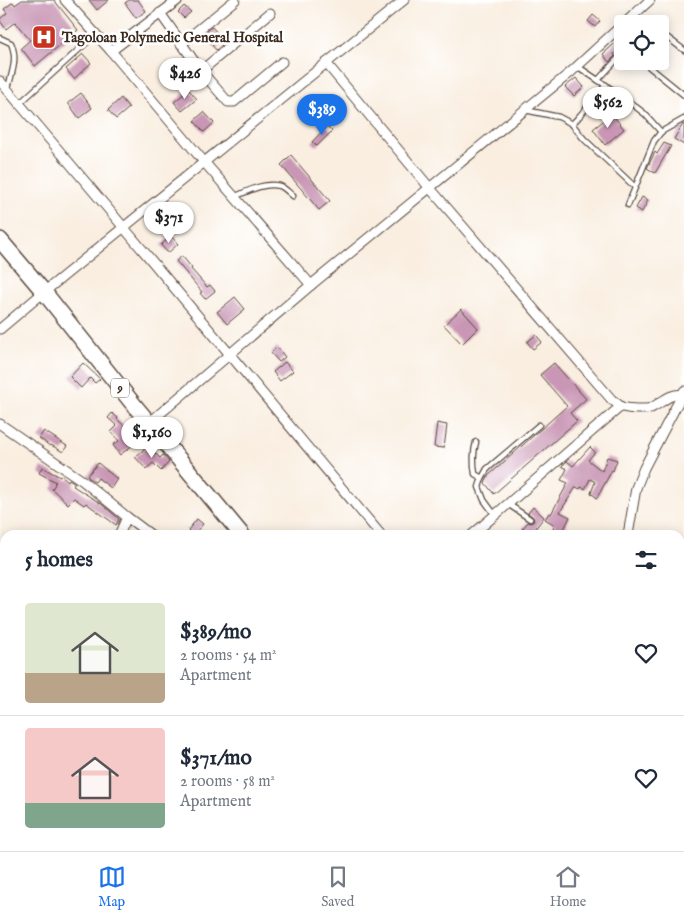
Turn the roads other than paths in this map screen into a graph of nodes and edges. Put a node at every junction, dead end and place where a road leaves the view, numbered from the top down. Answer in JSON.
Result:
{"nodes":[{"id":1,"x":65,"y":0,"type":"edge"},
{"id":2,"x":178,"y":0,"type":"edge"},
{"id":3,"x":235,"y":0,"type":"edge"},
{"id":4,"x":404,"y":0,"type":"edge"},
{"id":5,"x":650,"y":0,"type":"edge"},
{"id":6,"x":160,"y":14,"type":"junction"},
{"id":7,"x":270,"y":14,"type":"dead end"},
{"id":8,"x":633,"y":15,"type":"edge"},
{"id":9,"x":614,"y":32,"type":"edge"},
{"id":10,"x":96,"y":34,"type":"junction"},
{"id":11,"x":0,"y":38,"type":"edge"},
{"id":12,"x":669,"y":39,"type":"edge"},
{"id":13,"x":181,"y":44,"type":"junction"},
{"id":14,"x":684,"y":50,"type":"edge"},
{"id":15,"x":111,"y":52,"type":"junction"},
{"id":16,"x":282,"y":62,"type":"dead end"},
{"id":17,"x":326,"y":63,"type":"junction"},
{"id":18,"x":614,"y":63,"type":"edge"},
{"id":19,"x":577,"y":66,"type":"junction"},
{"id":20,"x":653,"y":70,"type":"edge"},
{"id":21,"x":201,"y":71,"type":"junction"},
{"id":22,"x":598,"y":80,"type":"junction"},
{"id":23,"x":0,"y":81,"type":"edge"},
{"id":24,"x":606,"y":85,"type":"junction"},
{"id":25,"x":7,"y":89,"type":"junction"},
{"id":26,"x":684,"y":95,"type":"edge"},
{"id":27,"x":19,"y":104,"type":"junction"},
{"id":28,"x":524,"y":110,"type":"junction"},
{"id":29,"x":684,"y":119,"type":"edge"},
{"id":30,"x":572,"y":124,"type":"junction"},
{"id":31,"x":661,"y":132,"type":"junction"},
{"id":32,"x":204,"y":163,"type":"junction"},
{"id":33,"x":429,"y":187,"type":"junction"},
{"id":34,"x":635,"y":187,"type":"junction"},
{"id":35,"x":293,"y":196,"type":"dead end"},
{"id":36,"x":234,"y":197,"type":"junction"},
{"id":37,"x":628,"y":205,"type":"dead end"},
{"id":38,"x":124,"y":227,"type":"junction"},
{"id":39,"x":0,"y":240,"type":"edge"},
{"id":40,"x":311,"y":285,"type":"junction"},
{"id":41,"x":44,"y":292,"type":"junction"},
{"id":42,"x":0,"y":329,"type":"edge"},
{"id":43,"x":230,"y":355,"type":"junction"},
{"id":44,"x":684,"y":393,"type":"edge"},
{"id":45,"x":620,"y":406,"type":"junction"},
{"id":46,"x":149,"y":423,"type":"junction"},
{"id":47,"x":0,"y":424,"type":"edge"},
{"id":48,"x":538,"y":425,"type":"dead end"},
{"id":49,"x":476,"y":442,"type":"dead end"},
{"id":50,"x":482,"y":478,"type":"junction"},
{"id":51,"x":508,"y":504,"type":"junction"},
{"id":52,"x":496,"y":515,"type":"junction"},
{"id":53,"x":127,"y":517,"type":"junction"},
{"id":54,"x":530,"y":519,"type":"dead end"},
{"id":55,"x":121,"y":530,"type":"edge"},
{"id":56,"x":144,"y":530,"type":"edge"},
{"id":57,"x":238,"y":530,"type":"edge"},
{"id":58,"x":377,"y":530,"type":"edge"},
{"id":59,"x":478,"y":530,"type":"edge"},
{"id":60,"x":629,"y":530,"type":"edge"}],
"edges":[{"from":1,"to":10,"type":"street"},
{"from":2,"to":6,"type":"street"},
{"from":3,"to":13,"type":"street"},
{"from":4,"to":17,"type":"street"},
{"from":5,"to":8,"type":"street"},
{"from":6,"to":13,"type":"street"},
{"from":6,"to":15,"type":"street"},
{"from":7,"to":21,"type":"street"},
{"from":9,"to":19,"type":"street"},
{"from":10,"to":15,"type":"street"},
{"from":10,"to":27,"type":"lane"},
{"from":11,"to":25,"type":"lane"},
{"from":12,"to":14,"type":"lane"},
{"from":13,"to":21,"type":"street"},
{"from":15,"to":32,"type":"street"},
{"from":16,"to":21,"type":"street"},
{"from":17,"to":32,"type":"street"},
{"from":17,"to":33,"type":"street"},
{"from":18,"to":22,"type":"lane"},
{"from":19,"to":22,"type":"lane"},
{"from":19,"to":28,"type":"street"},
{"from":20,"to":26,"type":"lane"},
{"from":22,"to":24,"type":"lane"},
{"from":23,"to":25,"type":"street"},
{"from":24,"to":30,"type":"lane"},
{"from":24,"to":31,"type":"lane"},
{"from":25,"to":27,"type":"street"},
{"from":27,"to":38,"type":"street"},
{"from":28,"to":30,"type":"lane"},
{"from":28,"to":33,"type":"street"},
{"from":29,"to":31,"type":"lane"},
{"from":30,"to":34,"type":"lane"},
{"from":31,"to":34,"type":"lane"},
{"from":32,"to":36,"type":"street"},
{"from":32,"to":38,"type":"street"},
{"from":33,"to":40,"type":"street"},
{"from":33,"to":45,"type":"street"},
{"from":34,"to":37,"type":"lane"},
{"from":35,"to":36,"type":"lane"},
{"from":36,"to":40,"type":"street"},
{"from":38,"to":41,"type":"street"},
{"from":38,"to":43,"type":"street"},
{"from":39,"to":41,"type":"highway","number":"9"},
{"from":40,"to":43,"type":"street"},
{"from":41,"to":42,"type":"street"},
{"from":41,"to":46,"type":"highway","number":"9"},
{"from":43,"to":46,"type":"street"},
{"from":43,"to":58,"type":"street"},
{"from":44,"to":45,"type":"street"},
{"from":44,"to":60,"type":"street"},
{"from":45,"to":51,"type":"street"},
{"from":46,"to":57,"type":"highway","number":"9"},
{"from":47,"to":53,"type":"street"},
{"from":48,"to":50,"type":"lane"},
{"from":49,"to":50,"type":"lane"},
{"from":50,"to":52,"type":"lane"},
{"from":51,"to":52,"type":"street"},
{"from":51,"to":54,"type":"lane"},
{"from":52,"to":59,"type":"street"},
{"from":53,"to":55,"type":"street"},
{"from":53,"to":56,"type":"street"}]}
